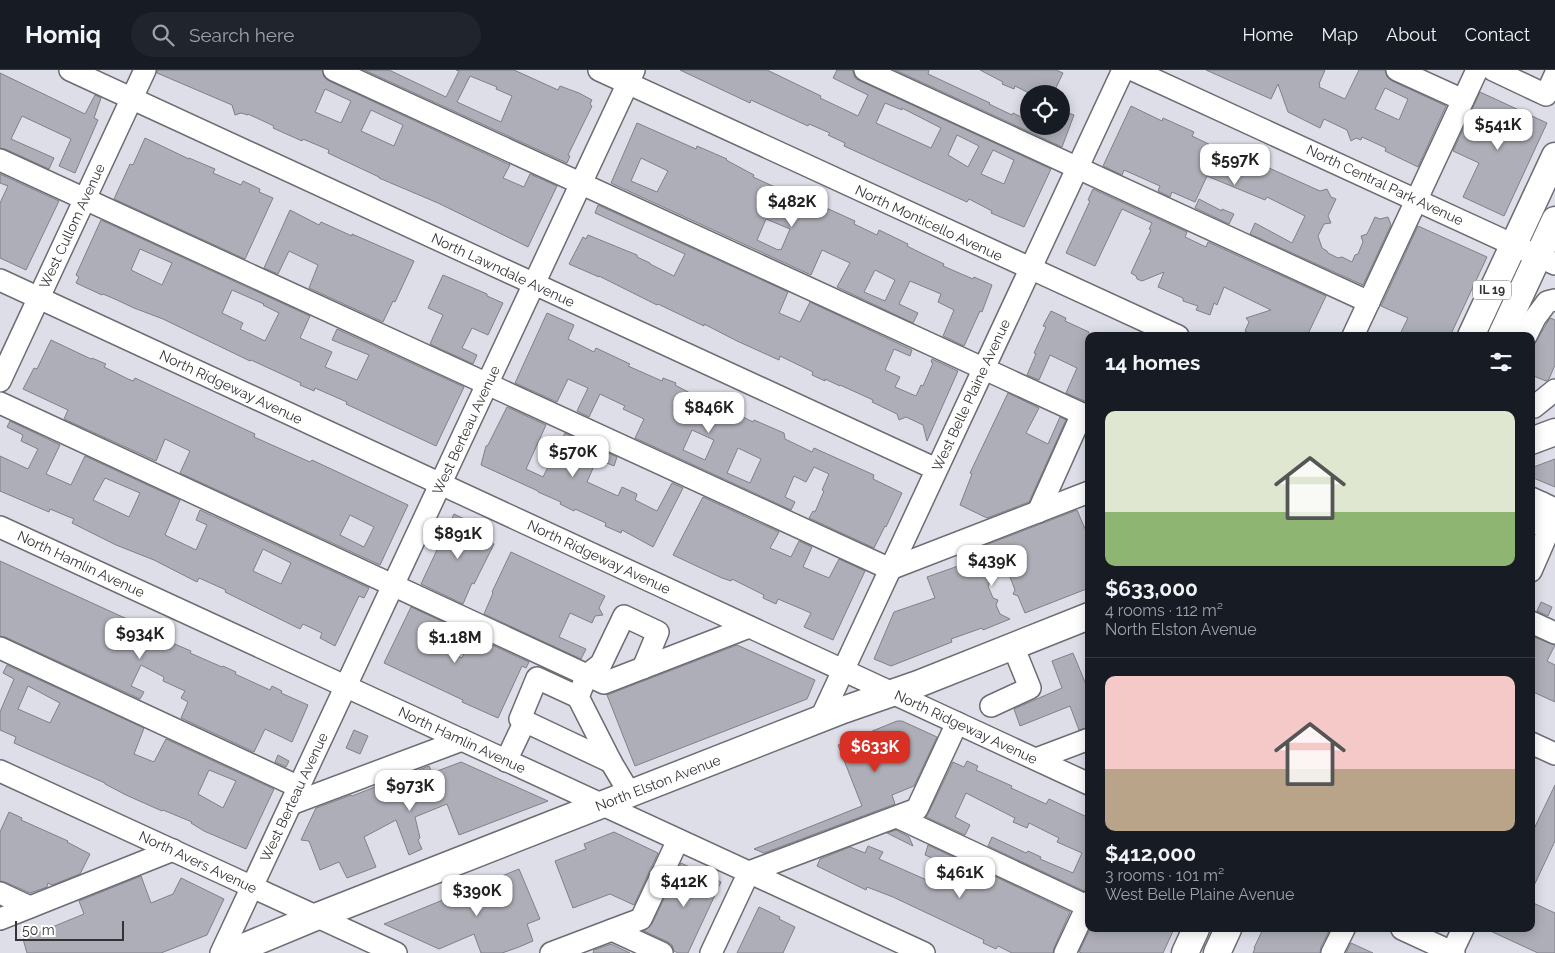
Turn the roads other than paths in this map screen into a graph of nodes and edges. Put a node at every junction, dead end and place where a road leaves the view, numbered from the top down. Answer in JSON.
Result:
{"nodes":[{"id":1,"x":70,"y":70,"type":"edge"},
{"id":2,"x":145,"y":70,"type":"edge"},
{"id":3,"x":334,"y":70,"type":"edge"},
{"id":4,"x":598,"y":70,"type":"edge"},
{"id":5,"x":865,"y":70,"type":"edge"},
{"id":6,"x":1123,"y":70,"type":"edge"},
{"id":7,"x":1133,"y":70,"type":"edge"},
{"id":8,"x":1397,"y":70,"type":"edge"},
{"id":9,"x":1477,"y":70,"type":"edge"},
{"id":10,"x":1493,"y":70,"type":"edge"},
{"id":11,"x":1555,"y":75,"type":"edge"},
{"id":12,"x":631,"y":77,"type":"edge"},
{"id":13,"x":132,"y":99,"type":"junction"},
{"id":14,"x":1463,"y":100,"type":"junction"},
{"id":15,"x":1555,"y":156,"type":"edge"},
{"id":16,"x":0,"y":160,"type":"edge"},
{"id":17,"x":1077,"y":168,"type":"junction"},
{"id":18,"x":581,"y":183,"type":"junction"},
{"id":19,"x":85,"y":199,"type":"junction"},
{"id":20,"x":1416,"y":200,"type":"junction"},
{"id":21,"x":1555,"y":220,"type":"edge"},
{"id":22,"x":1514,"y":244,"type":"junction"},
{"id":23,"x":1547,"y":260,"type":"edge"},
{"id":24,"x":1030,"y":269,"type":"junction"},
{"id":25,"x":0,"y":280,"type":"edge"},
{"id":26,"x":534,"y":284,"type":"junction"},
{"id":27,"x":39,"y":298,"type":"junction"},
{"id":28,"x":1555,"y":300,"type":"edge"},
{"id":29,"x":1369,"y":302,"type":"junction"},
{"id":30,"x":1169,"y":332,"type":"edge"},
{"id":31,"x":1355,"y":332,"type":"edge"},
{"id":32,"x":1473,"y":332,"type":"edge"},
{"id":33,"x":1504,"y":332,"type":"edge"},
{"id":34,"x":1528,"y":332,"type":"edge"},
{"id":35,"x":983,"y":368,"type":"junction"},
{"id":36,"x":0,"y":381,"type":"edge"},
{"id":37,"x":487,"y":384,"type":"junction"},
{"id":38,"x":1555,"y":390,"type":"edge"},
{"id":39,"x":0,"y":403,"type":"edge"},
{"id":40,"x":1535,"y":405,"type":"edge"},
{"id":41,"x":1085,"y":415,"type":"edge"},
{"id":42,"x":1085,"y":417,"type":"edge"},
{"id":43,"x":1555,"y":432,"type":"edge"},
{"id":44,"x":1535,"y":440,"type":"edge"},
{"id":45,"x":936,"y":470,"type":"junction"},
{"id":46,"x":440,"y":484,"type":"junction"},
{"id":47,"x":1085,"y":494,"type":"edge"},
{"id":48,"x":1546,"y":506,"type":"edge"},
{"id":49,"x":1038,"y":512,"type":"junction"},
{"id":50,"x":1535,"y":520,"type":"edge"},
{"id":51,"x":0,"y":527,"type":"edge"},
{"id":52,"x":1535,"y":554,"type":"edge"},
{"id":53,"x":890,"y":569,"type":"junction"},
{"id":54,"x":393,"y":585,"type":"junction"},
{"id":55,"x":1085,"y":618,"type":"edge"},
{"id":56,"x":1535,"y":624,"type":"edge"},
{"id":57,"x":750,"y":627,"type":"junction"},
{"id":58,"x":1555,"y":633,"type":"edge"},
{"id":59,"x":1013,"y":646,"type":"junction"},
{"id":60,"x":0,"y":648,"type":"edge"},
{"id":61,"x":643,"y":668,"type":"junction"},
{"id":62,"x":843,"y":670,"type":"junction"},
{"id":63,"x":587,"y":675,"type":"junction"},
{"id":64,"x":346,"y":687,"type":"junction"},
{"id":65,"x":892,"y":693,"type":"junction"},
{"id":66,"x":578,"y":697,"type":"junction"},
{"id":67,"x":991,"y":706,"type":"dead end"},
{"id":68,"x":820,"y":720,"type":"junction"},
{"id":69,"x":525,"y":721,"type":"junction"},
{"id":70,"x":957,"y":723,"type":"junction"},
{"id":71,"x":462,"y":740,"type":"junction"},
{"id":72,"x":1085,"y":741,"type":"edge"},
{"id":73,"x":1535,"y":745,"type":"edge"},
{"id":74,"x":1555,"y":754,"type":"edge"},
{"id":75,"x":1036,"y":760,"type":"junction"},
{"id":76,"x":506,"y":761,"type":"junction"},
{"id":77,"x":611,"y":762,"type":"junction"},
{"id":78,"x":0,"y":771,"type":"edge"},
{"id":79,"x":1085,"y":782,"type":"edge"},
{"id":80,"x":630,"y":794,"type":"junction"},
{"id":81,"x":295,"y":795,"type":"junction"},
{"id":82,"x":603,"y":805,"type":"junction"},
{"id":83,"x":897,"y":817,"type":"junction"},
{"id":84,"x":678,"y":840,"type":"junction"},
{"id":85,"x":173,"y":850,"type":"junction"},
{"id":86,"x":749,"y":872,"type":"junction"},
{"id":87,"x":252,"y":887,"type":"junction"},
{"id":88,"x":0,"y":893,"type":"edge"},
{"id":89,"x":1085,"y":903,"type":"edge"},
{"id":90,"x":30,"y":907,"type":"junction"},
{"id":91,"x":1085,"y":910,"type":"edge"},
{"id":92,"x":318,"y":916,"type":"junction"},
{"id":93,"x":0,"y":919,"type":"edge"},
{"id":94,"x":612,"y":930,"type":"junction"},
{"id":95,"x":1195,"y":932,"type":"edge"},
{"id":96,"x":1227,"y":932,"type":"edge"},
{"id":97,"x":1342,"y":932,"type":"edge"},
{"id":98,"x":1409,"y":932,"type":"edge"},
{"id":99,"x":1462,"y":932,"type":"edge"},
{"id":100,"x":390,"y":952,"type":"edge"},
{"id":101,"x":1453,"y":952,"type":"edge"},
{"id":102,"x":221,"y":953,"type":"edge"},
{"id":103,"x":229,"y":953,"type":"edge"},
{"id":104,"x":552,"y":953,"type":"edge"},
{"id":105,"x":662,"y":953,"type":"edge"},
{"id":106,"x":712,"y":953,"type":"edge"},
{"id":107,"x":924,"y":953,"type":"edge"},
{"id":108,"x":1065,"y":953,"type":"edge"},
{"id":109,"x":1185,"y":953,"type":"edge"},
{"id":110,"x":1217,"y":953,"type":"edge"},
{"id":111,"x":1332,"y":953,"type":"edge"}],
"edges":[{"from":1,"to":13,"type":"street","name":"North Lawndale Avenue"},
{"from":2,"to":13,"type":"street","name":"West Cullom Avenue"},
{"from":3,"to":18,"type":"street"},
{"from":4,"to":12,"type":"street","name":"North Monticello Avenue"},
{"from":5,"to":17,"type":"street"},
{"from":6,"to":17,"type":"street","name":"West Belle Plaine Avenue"},
{"from":7,"to":20,"type":"street","name":"North Central Park Avenue"},
{"from":8,"to":14,"type":"street"},
{"from":9,"to":14,"type":"street"},
{"from":10,"to":11,"type":"street"},
{"from":12,"to":18,"type":"street","name":"West Berteau Avenue"},
{"from":12,"to":24,"type":"street","name":"North Monticello Avenue"},
{"from":13,"to":19,"type":"street","name":"West Cullom Avenue"},
{"from":13,"to":26,"type":"street","name":"North Lawndale Avenue"},
{"from":14,"to":20,"type":"street"},
{"from":15,"to":22,"type":"main road","number":"IL 19"},
{"from":16,"to":19,"type":"street"},
{"from":17,"to":24,"type":"street","name":"West Belle Plaine Avenue"},
{"from":17,"to":29,"type":"street"},
{"from":18,"to":26,"type":"street","name":"West Berteau Avenue"},
{"from":18,"to":35,"type":"street"},
{"from":19,"to":27,"type":"street","name":"West Cullom Avenue"},
{"from":19,"to":37,"type":"street"},
{"from":20,"to":22,"type":"street","name":"North Central Park Avenue"},
{"from":20,"to":29,"type":"street"},
{"from":21,"to":23,"type":"main road","number":"IL 19"},
{"from":22,"to":23,"type":"street","name":"North Central Park Avenue"},
{"from":22,"to":32,"type":"main road","number":"IL 19"},
{"from":23,"to":33,"type":"main road","number":"IL 19"},
{"from":24,"to":30,"type":"street","name":"North Monticello Avenue"},
{"from":24,"to":35,"type":"street","name":"West Belle Plaine Avenue"},
{"from":25,"to":27,"type":"street","name":"North Ridgeway Avenue"},
{"from":26,"to":37,"type":"street","name":"West Berteau Avenue"},
{"from":26,"to":45,"type":"street","name":"North Lawndale Avenue"},
{"from":27,"to":36,"type":"street","name":"West Cullom Avenue"},
{"from":27,"to":46,"type":"street","name":"North Ridgeway Avenue"},
{"from":28,"to":34,"type":"street"},
{"from":29,"to":31,"type":"street"},
{"from":35,"to":41,"type":"street"},
{"from":35,"to":45,"type":"street","name":"West Belle Plaine Avenue"},
{"from":37,"to":46,"type":"street","name":"West Berteau Avenue"},
{"from":37,"to":53,"type":"street"},
{"from":38,"to":40,"type":"street"},
{"from":39,"to":54,"type":"street"},
{"from":42,"to":49,"type":"street"},
{"from":43,"to":44,"type":"main road"},
{"from":45,"to":53,"type":"street","name":"West Belle Plaine Avenue"},
{"from":46,"to":54,"type":"street","name":"West Berteau Avenue"},
{"from":46,"to":57,"type":"street","name":"North Ridgeway Avenue"},
{"from":47,"to":49,"type":"street"},
{"from":48,"to":50,"type":"street"},
{"from":48,"to":52,"type":"street"},
{"from":49,"to":53,"type":"street"},
{"from":51,"to":64,"type":"street","name":"North Hamlin Avenue"},
{"from":53,"to":62,"type":"street","name":"West Belle Plaine Avenue"},
{"from":54,"to":63,"type":"street"},
{"from":54,"to":64,"type":"street","name":"West Berteau Avenue"},
{"from":55,"to":59,"type":"main road","name":"North Elston Avenue"},
{"from":56,"to":58,"type":"street"},
{"from":57,"to":61,"type":"street"},
{"from":57,"to":62,"type":"street","name":"North Ridgeway Avenue"},
{"from":59,"to":65,"type":"main road","name":"North Elston Avenue"},
{"from":59,"to":67,"type":"street"},
{"from":60,"to":81,"type":"street"},
{"from":61,"to":63,"type":"street"},
{"from":61,"to":63,"type":"street"},
{"from":62,"to":65,"type":"street","name":"North Ridgeway Avenue"},
{"from":62,"to":68,"type":"street","name":"West Belle Plaine Avenue"},
{"from":63,"to":66,"type":"street"},
{"from":64,"to":71,"type":"street","name":"North Hamlin Avenue"},
{"from":64,"to":81,"type":"street","name":"West Berteau Avenue"},
{"from":65,"to":68,"type":"main road","name":"North Elston Avenue"},
{"from":65,"to":70,"type":"street","name":"North Ridgeway Avenue"},
{"from":66,"to":69,"type":"street"},
{"from":66,"to":77,"type":"street"},
{"from":68,"to":80,"type":"main road","name":"North Elston Avenue"},
{"from":69,"to":76,"type":"street"},
{"from":69,"to":77,"type":"street"},
{"from":70,"to":75,"type":"street","name":"North Ridgeway Avenue"},
{"from":70,"to":83,"type":"street"},
{"from":71,"to":76,"type":"street","name":"North Hamlin Avenue"},
{"from":71,"to":81,"type":"street"},
{"from":72,"to":75,"type":"street"},
{"from":73,"to":74,"type":"street"},
{"from":75,"to":79,"type":"street","name":"North Ridgeway Avenue"},
{"from":76,"to":82,"type":"street","name":"North Hamlin Avenue"},
{"from":77,"to":80,"type":"street"},
{"from":78,"to":85,"type":"street","name":"North Avers Avenue"},
{"from":80,"to":82,"type":"main road","name":"North Elston Avenue"},
{"from":81,"to":87,"type":"street","name":"West Berteau Avenue"},
{"from":82,"to":84,"type":"street","name":"North Hamlin Avenue"},
{"from":82,"to":92,"type":"main road","name":"North Elston Avenue"},
{"from":83,"to":86,"type":"street"},
{"from":83,"to":89,"type":"street"},
{"from":84,"to":86,"type":"street","name":"North Hamlin Avenue"},
{"from":84,"to":94,"type":"street"},
{"from":85,"to":87,"type":"street","name":"North Avers Avenue"},
{"from":85,"to":90,"type":"street"},
{"from":86,"to":106,"type":"street"},
{"from":86,"to":107,"type":"street","name":"North Hamlin Avenue"},
{"from":87,"to":92,"type":"street","name":"North Avers Avenue"},
{"from":87,"to":102,"type":"street","name":"West Berteau Avenue"},
{"from":88,"to":90,"type":"street"},
{"from":90,"to":93,"type":"street"},
{"from":91,"to":108,"type":"street"},
{"from":92,"to":100,"type":"street","name":"North Avers Avenue"},
{"from":92,"to":103,"type":"main road","name":"North Elston Avenue"},
{"from":94,"to":104,"type":"street"},
{"from":94,"to":105,"type":"street"},
{"from":95,"to":109,"type":"main road"},
{"from":96,"to":110,"type":"main road"},
{"from":97,"to":111,"type":"street"},
{"from":98,"to":101,"type":"street"},
{"from":99,"to":101,"type":"street"}]}
